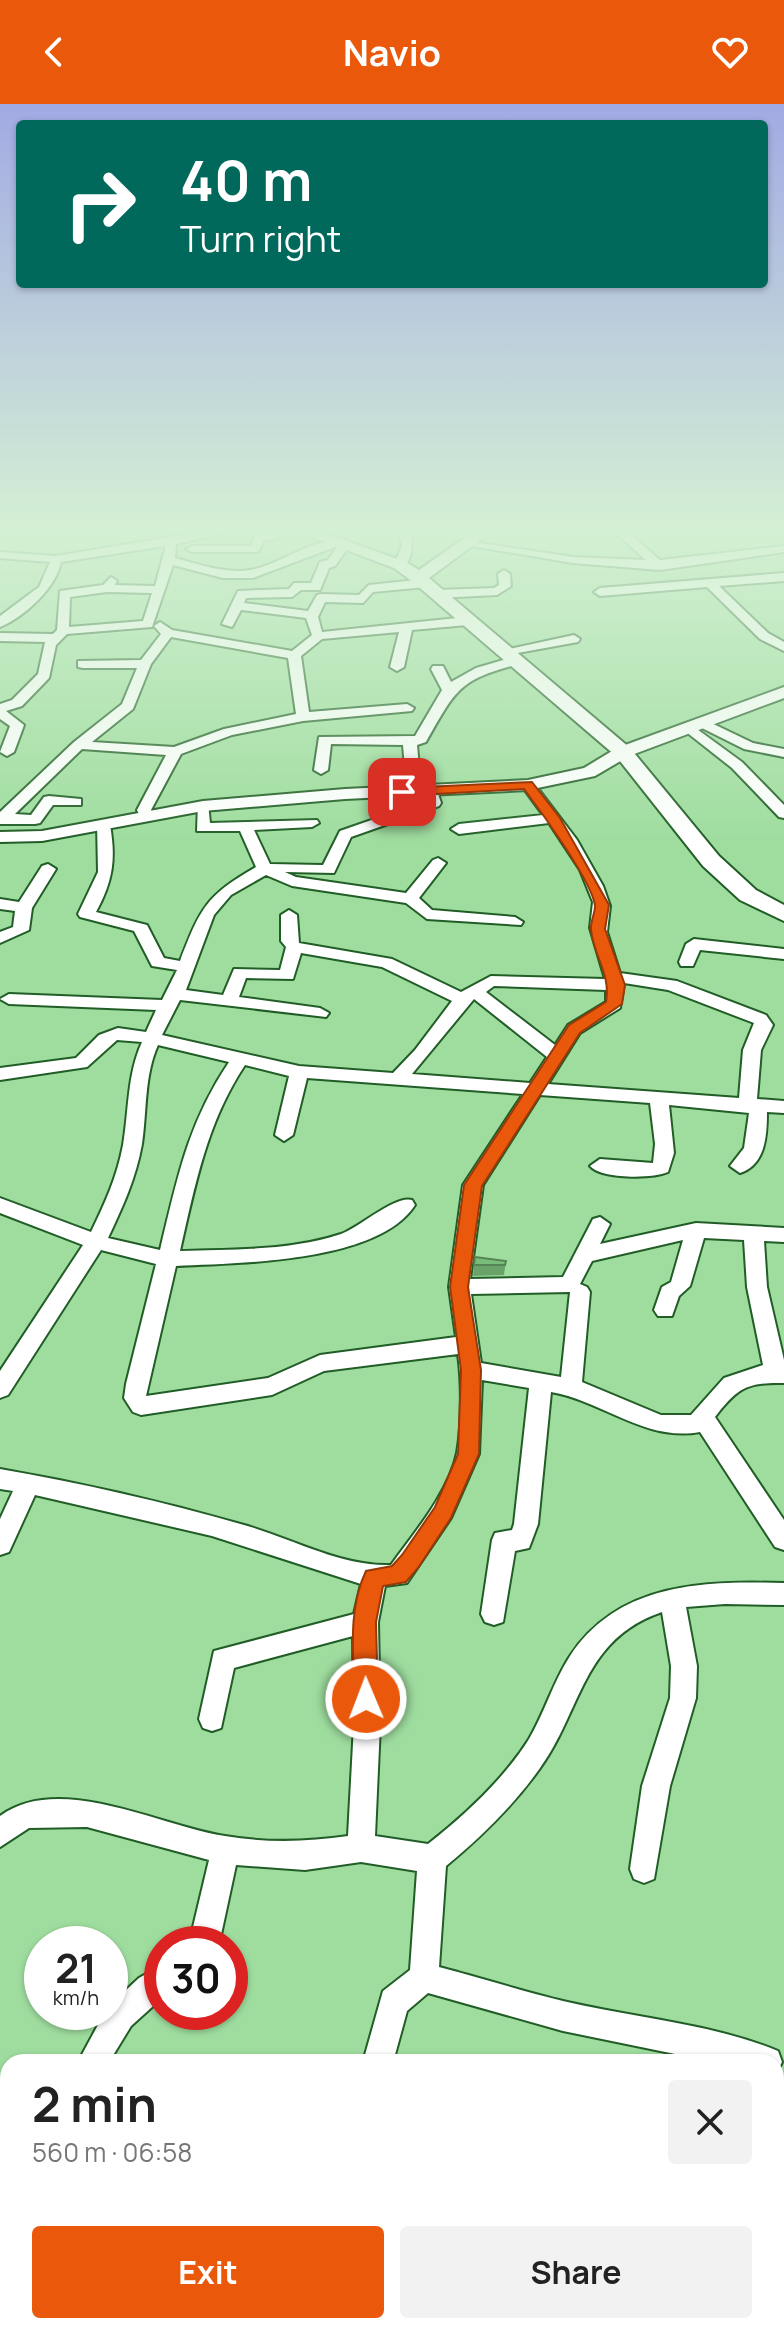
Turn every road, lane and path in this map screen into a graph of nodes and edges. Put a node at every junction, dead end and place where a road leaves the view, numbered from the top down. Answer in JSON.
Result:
{"nodes":[{"id":1,"x":57,"y":634,"type":"edge"},
{"id":2,"x":58,"y":634,"type":"edge"},
{"id":3,"x":167,"y":634,"type":"edge"},
{"id":4,"x":174,"y":634,"type":"edge"},
{"id":5,"x":347,"y":634,"type":"edge"},
{"id":6,"x":405,"y":634,"type":"edge"},
{"id":7,"x":484,"y":634,"type":"edge"},
{"id":8,"x":762,"y":634,"type":"edge"},
{"id":9,"x":319,"y":636,"type":"joint"},
{"id":10,"x":0,"y":637,"type":"edge"},
{"id":11,"x":574,"y":639,"type":"dead end"},
{"id":12,"x":784,"y":647,"type":"edge"},
{"id":13,"x":294,"y":655,"type":"junction"},
{"id":14,"x":512,"y":656,"type":"junction"},
{"id":15,"x":83,"y":664,"type":"dead end"},
{"id":16,"x":145,"y":664,"type":"junction"},
{"id":17,"x":397,"y":667,"type":"dead end"},
{"id":18,"x":438,"y":669,"type":"dead end"},
{"id":19,"x":449,"y":690,"type":"junction"},
{"id":20,"x":784,"y":692,"type":"edge"},
{"id":21,"x":407,"y":708,"type":"dead end"},
{"id":22,"x":0,"y":710,"type":"edge"},
{"id":23,"x":303,"y":717,"type":"junction"},
{"id":24,"x":697,"y":726,"type":"junction"},
{"id":25,"x":415,"y":741,"type":"junction"},
{"id":26,"x":79,"y":745,"type":"junction"},
{"id":27,"x":175,"y":751,"type":"junction"},
{"id":28,"x":7,"y":752,"type":"dead end"},
{"id":29,"x":623,"y":752,"type":"junction"},
{"id":30,"x":784,"y":753,"type":"edge"},
{"id":31,"x":321,"y":770,"type":"dead end"},
{"id":32,"x":528,"y":785,"type":"junction"},
{"id":33,"x":430,"y":791,"type":"junction"},
{"id":34,"x":76,"y":802,"type":"dead end"},
{"id":35,"x":203,"y":806,"type":"junction"},
{"id":36,"x":784,"y":814,"type":"edge"},
{"id":37,"x":147,"y":817,"type":"junction"},
{"id":38,"x":553,"y":818,"type":"junction"},
{"id":39,"x":1,"y":819,"type":"edge"},
{"id":40,"x":312,"y":823,"type":"dead end"},
{"id":41,"x":102,"y":825,"type":"junction"},
{"id":42,"x":245,"y":826,"type":"junction"},
{"id":43,"x":459,"y":829,"type":"dead end"},
{"id":44,"x":0,"y":838,"type":"edge"},
{"id":45,"x":438,"y":863,"type":"dead end"},
{"id":46,"x":48,"y":869,"type":"dead end"},
{"id":47,"x":265,"y":869,"type":"junction"},
{"id":48,"x":411,"y":899,"type":"junction"},
{"id":49,"x":0,"y":904,"type":"edge"},
{"id":50,"x":24,"y":908,"type":"junction"},
{"id":51,"x":784,"y":914,"type":"edge"},
{"id":52,"x":289,"y":915,"type":"dead end"},
{"id":53,"x":515,"y":922,"type":"dead end"},
{"id":54,"x":0,"y":938,"type":"edge"},
{"id":55,"x":294,"y":947,"type":"junction"},
{"id":56,"x":784,"y":954,"type":"edge"},
{"id":57,"x":687,"y":962,"type":"dead end"},
{"id":58,"x":188,"y":967,"type":"junction"},
{"id":59,"x":616,"y":981,"type":"junction"},
{"id":60,"x":468,"y":994,"type":"junction"},
{"id":61,"x":9,"y":999,"type":"dead end"},
{"id":62,"x":172,"y":1000,"type":"junction"},
{"id":63,"x":229,"y":1001,"type":"junction"},
{"id":64,"x":320,"y":1013,"type":"dead end"},
{"id":65,"x":153,"y":1039,"type":"junction"},
{"id":66,"x":555,"y":1054,"type":"junction"},
{"id":67,"x":239,"y":1061,"type":"junction"},
{"id":68,"x":299,"y":1072,"type":"junction"},
{"id":69,"x":0,"y":1074,"type":"edge"},
{"id":70,"x":398,"y":1078,"type":"junction"},
{"id":71,"x":537,"y":1089,"type":"junction"},
{"id":72,"x":659,"y":1101,"type":"junction"},
{"id":73,"x":784,"y":1107,"type":"edge"},
{"id":74,"x":753,"y":1108,"type":"junction"},
{"id":75,"x":284,"y":1135,"type":"dead end"},
{"id":76,"x":600,"y":1166,"type":"dead end"},
{"id":77,"x":740,"y":1166,"type":"dead end"},
{"id":78,"x":0,"y":1205,"type":"edge"},
{"id":79,"x":405,"y":1205,"type":"dead end"},
{"id":80,"x":600,"y":1224,"type":"dead end"},
{"id":81,"x":696,"y":1230,"type":"junction"},
{"id":82,"x":784,"y":1235,"type":"edge"},
{"id":83,"x":754,"y":1236,"type":"junction"},
{"id":84,"x":96,"y":1242,"type":"junction"},
{"id":85,"x":585,"y":1255,"type":"junction"},
{"id":86,"x":168,"y":1259,"type":"junction"},
{"id":87,"x":459,"y":1287,"type":"junction"},
{"id":88,"x":580,"y":1292,"type":"dead end"},
{"id":89,"x":665,"y":1310,"type":"dead end"},
{"id":90,"x":469,"y":1344,"type":"junction"},
{"id":91,"x":471,"y":1370,"type":"junction"},
{"id":92,"x":780,"y":1373,"type":"edge"},
{"id":93,"x":541,"y":1381,"type":"junction"},
{"id":94,"x":571,"y":1387,"type":"junction"},
{"id":95,"x":0,"y":1389,"type":"edge"},
{"id":96,"x":702,"y":1416,"type":"junction"},
{"id":97,"x":0,"y":1479,"type":"edge"},
{"id":98,"x":28,"y":1483,"type":"junction"},
{"id":99,"x":784,"y":1540,"type":"edge"},
{"id":100,"x":0,"y":1545,"type":"edge"},
{"id":101,"x":374,"y":1578,"type":"junction"},
{"id":102,"x":784,"y":1594,"type":"edge"},
{"id":103,"x":672,"y":1599,"type":"junction"},
{"id":104,"x":494,"y":1614,"type":"dead end"},
{"id":105,"x":365,"y":1622,"type":"junction"},
{"id":106,"x":212,"y":1719,"type":"dead end"},
{"id":107,"x":0,"y":1833,"type":"edge"},
{"id":108,"x":361,"y":1848,"type":"junction"},
{"id":109,"x":225,"y":1850,"type":"junction"},
{"id":110,"x":432,"y":1859,"type":"junction"},
{"id":111,"x":644,"y":1869,"type":"dead end"},
{"id":112,"x":208,"y":1926,"type":"edge"},
{"id":113,"x":424,"y":1977,"type":"junction"},
{"id":114,"x":144,"y":1993,"type":"edge"},
{"id":115,"x":97,"y":2054,"type":"edge"},
{"id":116,"x":380,"y":2054,"type":"edge"},
{"id":117,"x":739,"y":2054,"type":"edge"}],
"edges":[{"from":1,"to":10,"type":"street"},
{"from":2,"to":22,"type":"street"},
{"from":3,"to":16,"type":"street"},
{"from":4,"to":13,"type":"street"},
{"from":5,"to":9,"type":"street"},
{"from":6,"to":17,"type":"street"},
{"from":7,"to":14,"type":"main road"},
{"from":8,"to":12,"type":"street"},
{"from":9,"to":13,"type":"street"},
{"from":11,"to":14,"type":"street"},
{"from":13,"to":23,"type":"street"},
{"from":14,"to":19,"type":"street"},
{"from":14,"to":29,"type":"main road"},
{"from":15,"to":16,"type":"street"},
{"from":16,"to":26,"type":"street"},
{"from":18,"to":19,"type":"street"},
{"from":19,"to":25,"type":"street"},
{"from":20,"to":24,"type":"street"},
{"from":21,"to":23,"type":"street"},
{"from":22,"to":28,"type":"street"},
{"from":23,"to":27,"type":"street"},
{"from":24,"to":29,"type":"street"},
{"from":24,"to":30,"type":"street"},
{"from":24,"to":36,"type":"street"},
{"from":25,"to":31,"type":"street"},
{"from":25,"to":33,"type":"street"},
{"from":26,"to":27,"type":"street"},
{"from":26,"to":39,"type":"street"},
{"from":27,"to":37,"type":"street"},
{"from":29,"to":32,"type":"street"},
{"from":29,"to":51,"type":"main road"},
{"from":32,"to":33,"type":"street"},
{"from":32,"to":38,"type":"street"},
{"from":33,"to":35,"type":"street"},
{"from":33,"to":47,"type":"street"},
{"from":34,"to":39,"type":"street"},
{"from":35,"to":37,"type":"street"},
{"from":35,"to":42,"type":"street"},
{"from":37,"to":41,"type":"street"},
{"from":38,"to":43,"type":"street"},
{"from":38,"to":59,"type":"street"},
{"from":40,"to":42,"type":"street"},
{"from":41,"to":44,"type":"street"},
{"from":41,"to":58,"type":"street"},
{"from":42,"to":47,"type":"street"},
{"from":45,"to":48,"type":"street"},
{"from":46,"to":50,"type":"street"},
{"from":47,"to":48,"type":"street"},
{"from":47,"to":58,"type":"street"},
{"from":48,"to":53,"type":"street"},
{"from":49,"to":50,"type":"street"},
{"from":50,"to":54,"type":"street"},
{"from":52,"to":55,"type":"street"},
{"from":55,"to":60,"type":"street"},
{"from":55,"to":63,"type":"street"},
{"from":56,"to":57,"type":"street"},
{"from":58,"to":62,"type":"street"},
{"from":59,"to":60,"type":"street"},
{"from":59,"to":66,"type":"street"},
{"from":59,"to":74,"type":"street"},
{"from":60,"to":66,"type":"street"},
{"from":60,"to":70,"type":"street"},
{"from":61,"to":62,"type":"street"},
{"from":62,"to":63,"type":"street"},
{"from":62,"to":65,"type":"street"},
{"from":63,"to":64,"type":"street"},
{"from":65,"to":67,"type":"street"},
{"from":65,"to":69,"type":"street"},
{"from":65,"to":84,"type":"street"},
{"from":66,"to":71,"type":"street"},
{"from":67,"to":68,"type":"street"},
{"from":67,"to":86,"type":"street"},
{"from":68,"to":70,"type":"street"},
{"from":68,"to":75,"type":"street"},
{"from":70,"to":71,"type":"street"},
{"from":71,"to":72,"type":"street"},
{"from":71,"to":87,"type":"street"},
{"from":72,"to":74,"type":"street"},
{"from":72,"to":76,"type":"street"},
{"from":73,"to":74,"type":"street"},
{"from":74,"to":77,"type":"street"},
{"from":78,"to":84,"type":"street"},
{"from":79,"to":86,"type":"street"},
{"from":80,"to":85,"type":"street"},
{"from":81,"to":83,"type":"street"},
{"from":81,"to":85,"type":"street"},
{"from":81,"to":89,"type":"street"},
{"from":82,"to":83,"type":"street"},
{"from":83,"to":92,"type":"street"},
{"from":84,"to":86,"type":"street"},
{"from":84,"to":95,"type":"street"},
{"from":85,"to":87,"type":"street"},
{"from":86,"to":90,"type":"street"},
{"from":87,"to":90,"type":"street"},
{"from":88,"to":94,"type":"street"},
{"from":90,"to":91,"type":"street"},
{"from":91,"to":93,"type":"street"},
{"from":91,"to":101,"type":"street"},
{"from":92,"to":96,"type":"street"},
{"from":93,"to":94,"type":"street"},
{"from":93,"to":104,"type":"street"},
{"from":94,"to":96,"type":"street"},
{"from":96,"to":99,"type":"street"},
{"from":97,"to":98,"type":"street"},
{"from":98,"to":100,"type":"street"},
{"from":98,"to":101,"type":"street"},
{"from":101,"to":105,"type":"street"},
{"from":102,"to":103,"type":"street"},
{"from":103,"to":110,"type":"street"},
{"from":103,"to":111,"type":"street"},
{"from":105,"to":106,"type":"street"},
{"from":105,"to":108,"type":"street"},
{"from":107,"to":109,"type":"street"},
{"from":108,"to":109,"type":"street"},
{"from":108,"to":110,"type":"street"},
{"from":109,"to":112,"type":"street"},
{"from":110,"to":113,"type":"street"},
{"from":113,"to":116,"type":"street"},
{"from":113,"to":117,"type":"street"},
{"from":114,"to":115,"type":"street"}]}
